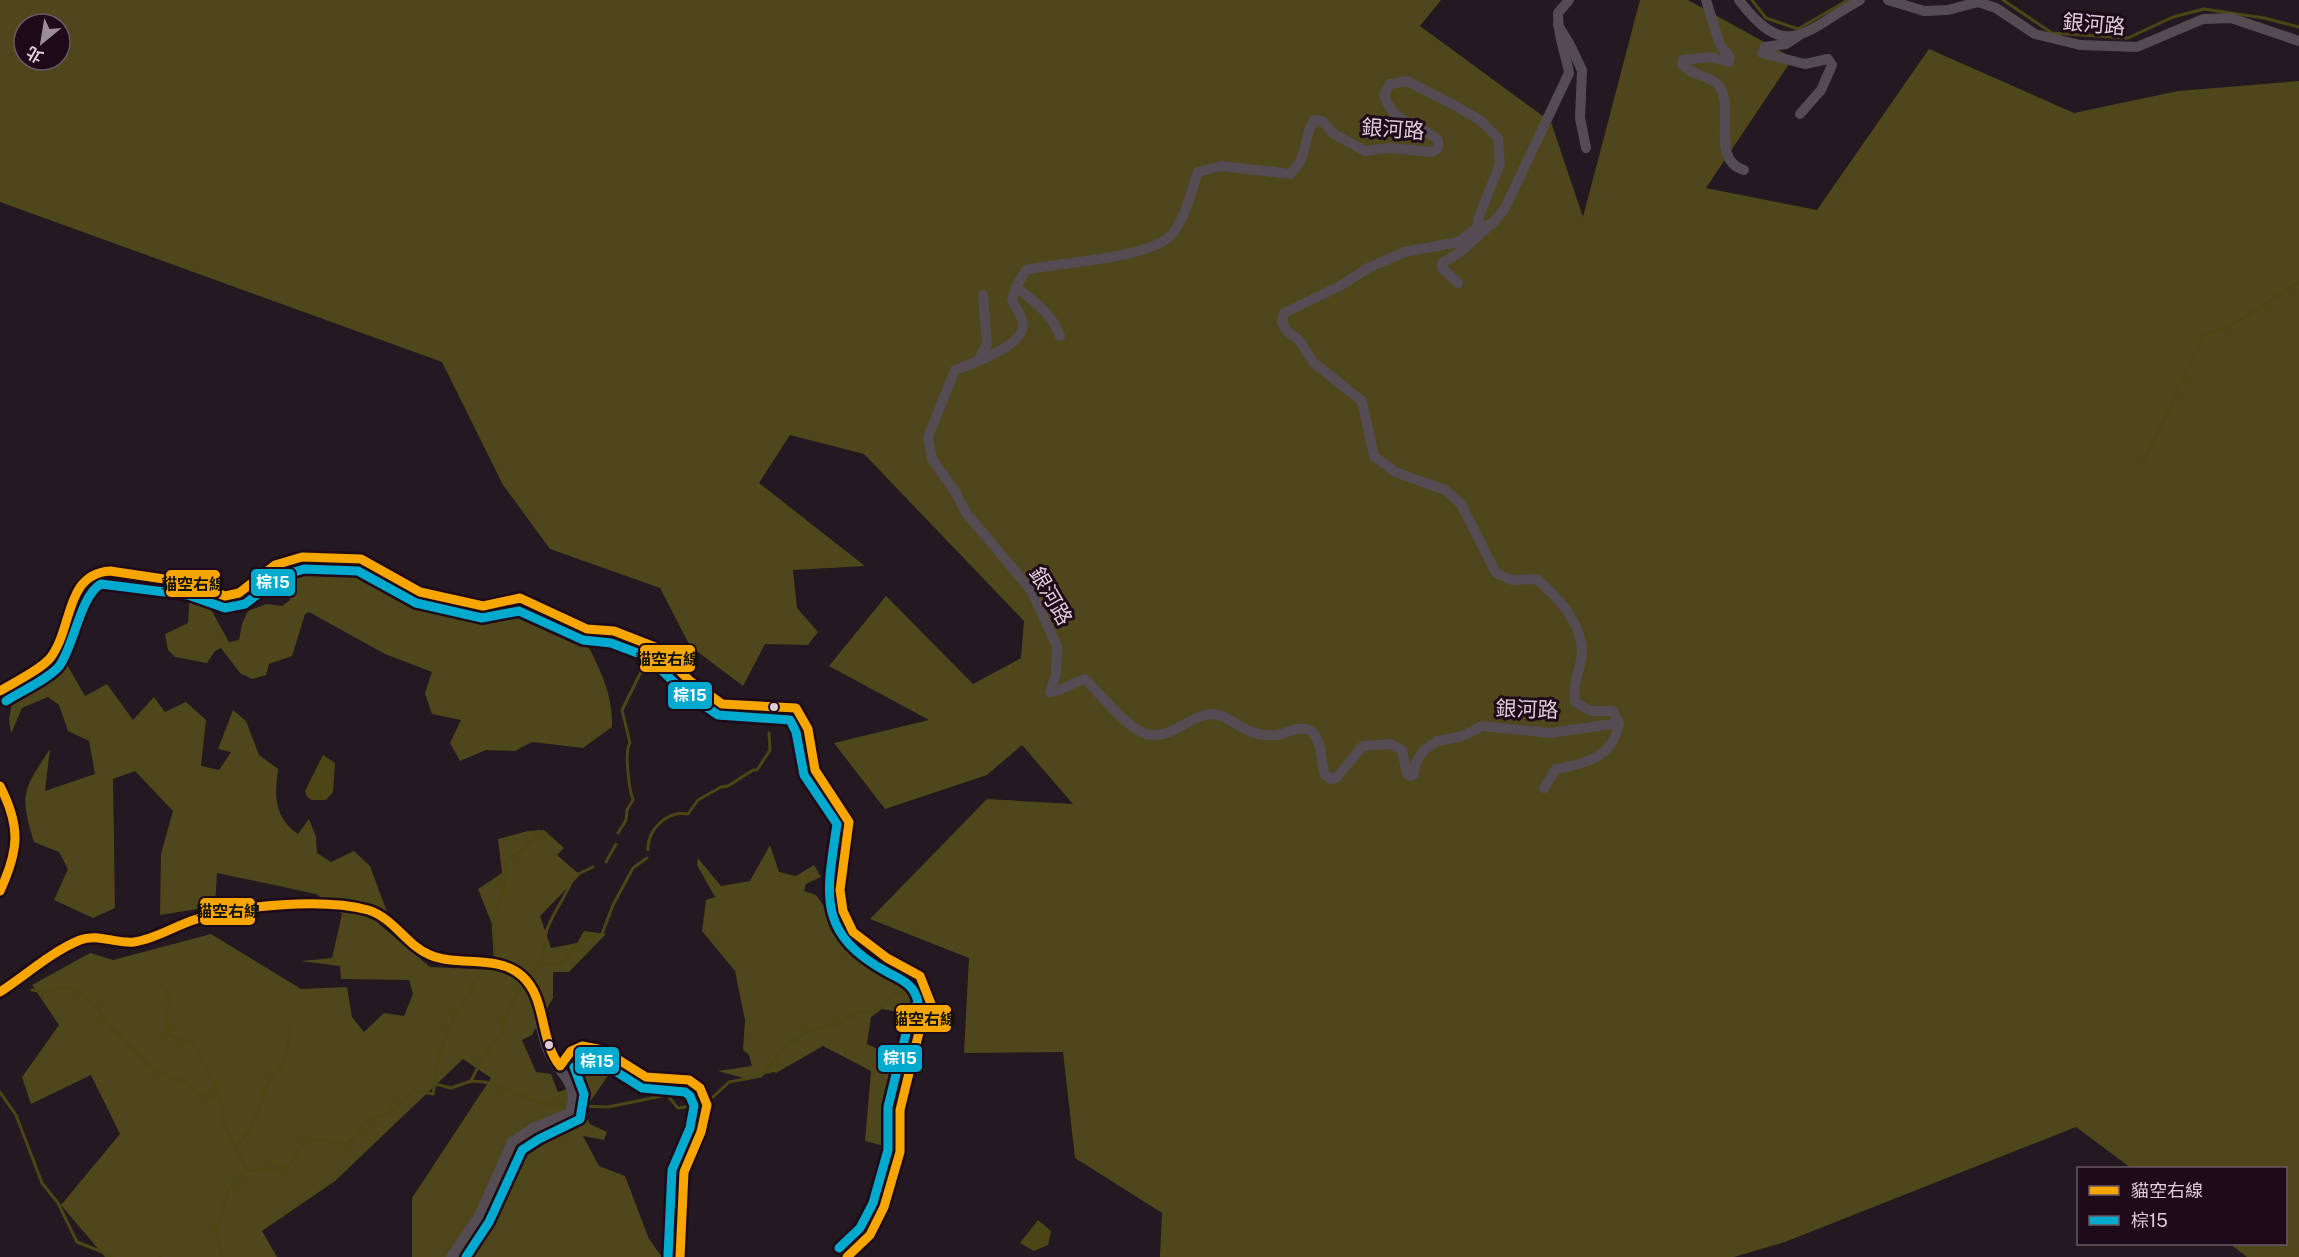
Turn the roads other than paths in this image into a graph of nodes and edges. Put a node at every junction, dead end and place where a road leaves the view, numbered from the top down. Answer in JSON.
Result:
{"nodes":[{"id":1,"x":1569,"y":0,"type":"edge"},
{"id":2,"x":1706,"y":0,"type":"edge"},
{"id":3,"x":1739,"y":0,"type":"edge"},
{"id":4,"x":1860,"y":0,"type":"edge"},
{"id":5,"x":1888,"y":0,"type":"edge"},
{"id":6,"x":1558,"y":25,"type":"junction"},
{"id":7,"x":1798,"y":36,"type":"junction"},
{"id":8,"x":2299,"y":41,"type":"edge"},
{"id":9,"x":1800,"y":114,"type":"dead end"},
{"id":10,"x":1586,"y":148,"type":"dead end"},
{"id":11,"x":1744,"y":170,"type":"dead end"},
{"id":12,"x":1492,"y":224,"type":"junction"},
{"id":13,"x":1478,"y":227,"type":"junction"},
{"id":14,"x":1458,"y":283,"type":"dead end"},
{"id":15,"x":1016,"y":287,"type":"junction"},
{"id":16,"x":983,"y":295,"type":"dead end"},
{"id":17,"x":1060,"y":336,"type":"dead end"},
{"id":18,"x":978,"y":361,"type":"junction"},
{"id":19,"x":0,"y":691,"type":"edge"},
{"id":20,"x":1619,"y":723,"type":"junction"},
{"id":21,"x":0,"y":786,"type":"edge"},
{"id":22,"x":1544,"y":788,"type":"dead end"},
{"id":23,"x":0,"y":891,"type":"edge"},
{"id":24,"x":0,"y":992,"type":"edge"},
{"id":25,"x":560,"y":1066,"type":"junction"},
{"id":26,"x":451,"y":1257,"type":"edge"},
{"id":27,"x":680,"y":1257,"type":"edge"},
{"id":28,"x":847,"y":1257,"type":"edge"}],
"edges":[{"from":1,"to":6,"type":"street"},
{"from":2,"to":11,"type":"street"},
{"from":3,"to":7,"type":"street"},
{"from":4,"to":7,"type":"street"},
{"from":5,"to":8,"type":"street","name":"銀河路"},
{"from":6,"to":10,"type":"street"},
{"from":6,"to":12,"type":"street"},
{"from":7,"to":9,"type":"street"},
{"from":12,"to":13,"type":"street","name":"銀河路"},
{"from":12,"to":14,"type":"street"},
{"from":13,"to":15,"type":"street","name":"銀河路"},
{"from":13,"to":20,"type":"street","name":"銀河路"},
{"from":15,"to":17,"type":"street"},
{"from":15,"to":18,"type":"street","name":"銀河路"},
{"from":16,"to":18,"type":"street"},
{"from":18,"to":20,"type":"street","name":"銀河路"},
{"from":19,"to":28,"type":"street"},
{"from":20,"to":22,"type":"street"},
{"from":21,"to":23,"type":"street"},
{"from":24,"to":25,"type":"street"},
{"from":25,"to":26,"type":"street"},
{"from":25,"to":27,"type":"street"}]}
